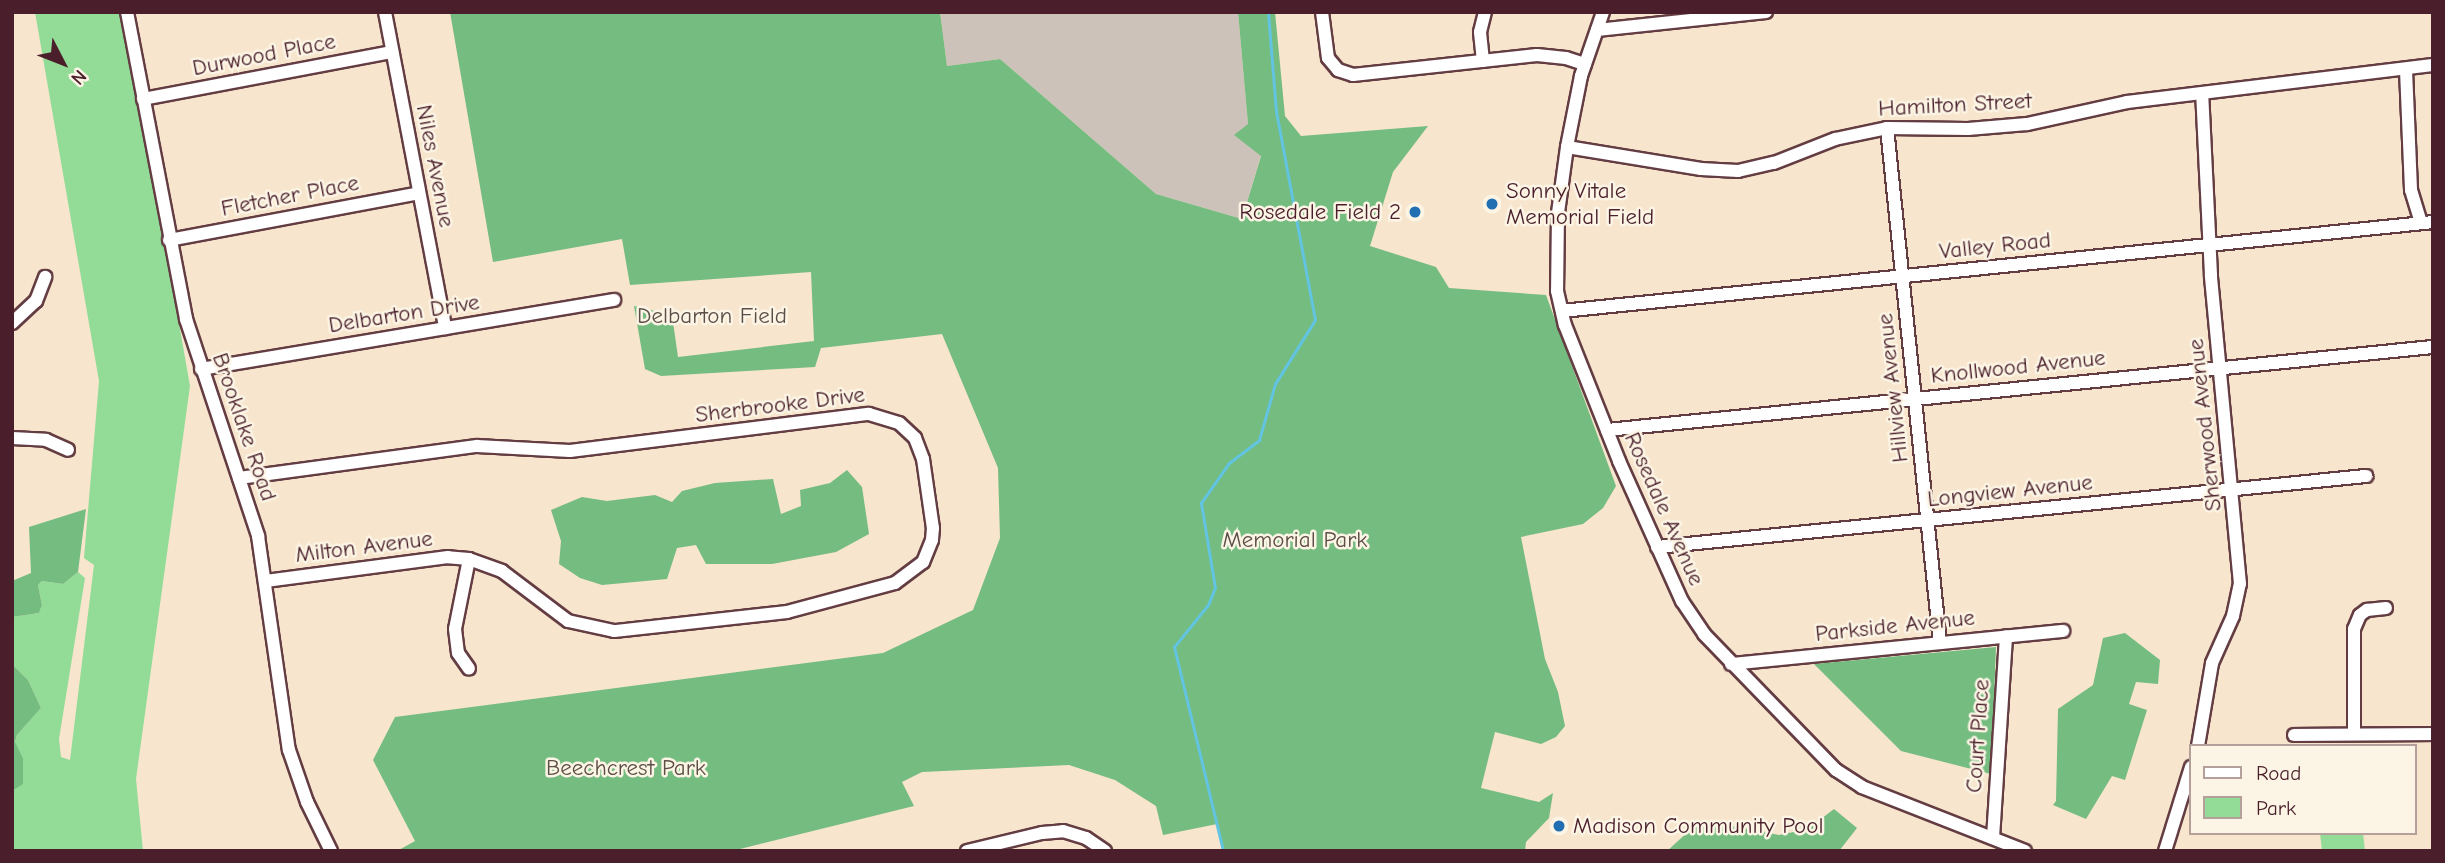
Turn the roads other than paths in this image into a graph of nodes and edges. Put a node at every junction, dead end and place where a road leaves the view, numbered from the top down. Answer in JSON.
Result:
{"nodes":[{"id":1,"x":127,"y":12,"type":"edge"},
{"id":2,"x":385,"y":12,"type":"edge"},
{"id":3,"x":1322,"y":12,"type":"edge"},
{"id":4,"x":1485,"y":12,"type":"edge"},
{"id":5,"x":1603,"y":12,"type":"edge"},
{"id":6,"x":1766,"y":12,"type":"edge"},
{"id":7,"x":1597,"y":30,"type":"junction"},
{"id":8,"x":393,"y":52,"type":"junction"},
{"id":9,"x":1483,"y":61,"type":"junction"},
{"id":10,"x":1585,"y":64,"type":"junction"},
{"id":11,"x":2433,"y":65,"type":"edge"},
{"id":12,"x":2406,"y":70,"type":"junction"},
{"id":13,"x":2202,"y":93,"type":"junction"},
{"id":14,"x":143,"y":99,"type":"junction"},
{"id":15,"x":1888,"y":128,"type":"junction"},
{"id":16,"x":1567,"y":147,"type":"junction"},
{"id":17,"x":419,"y":193,"type":"junction"},
{"id":18,"x":2427,"y":223,"type":"edge"},
{"id":19,"x":169,"y":240,"type":"junction"},
{"id":20,"x":2209,"y":246,"type":"junction"},
{"id":21,"x":1903,"y":277,"type":"junction"},
{"id":22,"x":45,"y":278,"type":"dead end"},
{"id":23,"x":614,"y":300,"type":"dead end"},
{"id":24,"x":1562,"y":311,"type":"junction"},
{"id":25,"x":12,"y":323,"type":"edge"},
{"id":26,"x":445,"y":328,"type":"junction"},
{"id":27,"x":2433,"y":347,"type":"edge"},
{"id":28,"x":2220,"y":368,"type":"junction"},
{"id":29,"x":201,"y":369,"type":"junction"},
{"id":30,"x":1915,"y":399,"type":"junction"},
{"id":31,"x":1607,"y":430,"type":"junction"},
{"id":32,"x":12,"y":438,"type":"edge"},
{"id":33,"x":68,"y":450,"type":"dead end"},
{"id":34,"x":2366,"y":476,"type":"dead end"},
{"id":35,"x":239,"y":478,"type":"junction"},
{"id":36,"x":2233,"y":490,"type":"junction"},
{"id":37,"x":1927,"y":520,"type":"junction"},
{"id":38,"x":1657,"y":547,"type":"junction"},
{"id":39,"x":469,"y":559,"type":"junction"},
{"id":40,"x":266,"y":581,"type":"junction"},
{"id":41,"x":2386,"y":608,"type":"dead end"},
{"id":42,"x":2063,"y":631,"type":"dead end"},
{"id":43,"x":2006,"y":636,"type":"junction"},
{"id":44,"x":1940,"y":643,"type":"junction"},
{"id":45,"x":1731,"y":664,"type":"junction"},
{"id":46,"x":469,"y":669,"type":"dead end"},
{"id":47,"x":2354,"y":733,"type":"junction"},
{"id":48,"x":2433,"y":734,"type":"edge"},
{"id":49,"x":2294,"y":735,"type":"dead end"},
{"id":50,"x":2198,"y":744,"type":"edge"},
{"id":51,"x":2190,"y":770,"type":"edge"},
{"id":52,"x":1993,"y":838,"type":"junction"},
{"id":53,"x":331,"y":851,"type":"edge"},
{"id":54,"x":967,"y":851,"type":"edge"},
{"id":55,"x":1105,"y":851,"type":"edge"},
{"id":56,"x":2025,"y":851,"type":"edge"},
{"id":57,"x":2165,"y":851,"type":"edge"}],
"edges":[{"from":1,"to":14,"type":"street","name":"Brooklake Road"},
{"from":2,"to":8,"type":"street","name":"Niles Avenue"},
{"from":3,"to":9,"type":"street"},
{"from":4,"to":9,"type":"street"},
{"from":5,"to":7,"type":"street","name":"Rosedale Avenue"},
{"from":6,"to":7,"type":"street"},
{"from":7,"to":10,"type":"street","name":"Rosedale Avenue"},
{"from":8,"to":14,"type":"street","name":"Durwood Place"},
{"from":8,"to":17,"type":"street","name":"Niles Avenue"},
{"from":9,"to":10,"type":"street"},
{"from":10,"to":16,"type":"street","name":"Rosedale Avenue"},
{"from":11,"to":12,"type":"street","name":"Hamilton Street"},
{"from":12,"to":13,"type":"street","name":"Hamilton Street"},
{"from":12,"to":18,"type":"street"},
{"from":13,"to":15,"type":"street","name":"Hamilton Street"},
{"from":13,"to":20,"type":"street","name":"Sherwood Avenue"},
{"from":14,"to":19,"type":"street","name":"Brooklake Road"},
{"from":15,"to":16,"type":"street","name":"Hamilton Street"},
{"from":15,"to":21,"type":"street","name":"Hillview Avenue"},
{"from":16,"to":24,"type":"street","name":"Rosedale Avenue"},
{"from":17,"to":19,"type":"street","name":"Fletcher Place"},
{"from":17,"to":26,"type":"street","name":"Niles Avenue"},
{"from":18,"to":20,"type":"street","name":"Valley Road"},
{"from":19,"to":29,"type":"street","name":"Brooklake Road"},
{"from":20,"to":21,"type":"street","name":"Valley Road"},
{"from":20,"to":28,"type":"street","name":"Sherwood Avenue"},
{"from":21,"to":24,"type":"street","name":"Valley Road"},
{"from":21,"to":30,"type":"street","name":"Hillview Avenue"},
{"from":22,"to":25,"type":"street"},
{"from":23,"to":26,"type":"street","name":"Delbarton Drive"},
{"from":24,"to":31,"type":"street","name":"Rosedale Avenue"},
{"from":26,"to":29,"type":"street","name":"Delbarton Drive"},
{"from":27,"to":28,"type":"street","name":"Knollwood Avenue"},
{"from":28,"to":30,"type":"street","name":"Knollwood Avenue"},
{"from":28,"to":36,"type":"street","name":"Sherwood Avenue"},
{"from":29,"to":35,"type":"street","name":"Brooklake Road"},
{"from":30,"to":31,"type":"street","name":"Knollwood Avenue"},
{"from":30,"to":37,"type":"street","name":"Hillview Avenue"},
{"from":31,"to":38,"type":"street","name":"Rosedale Avenue"},
{"from":32,"to":33,"type":"street"},
{"from":34,"to":36,"type":"street","name":"Longview Avenue"},
{"from":35,"to":39,"type":"street","name":"Sherbrooke Drive"},
{"from":35,"to":40,"type":"street","name":"Brooklake Road"},
{"from":36,"to":37,"type":"street","name":"Longview Avenue"},
{"from":36,"to":50,"type":"street","name":"Sherwood Avenue"},
{"from":37,"to":38,"type":"street","name":"Longview Avenue"},
{"from":37,"to":44,"type":"street","name":"Hillview Avenue"},
{"from":38,"to":45,"type":"street","name":"Rosedale Avenue"},
{"from":39,"to":40,"type":"street","name":"Milton Avenue"},
{"from":39,"to":46,"type":"street"},
{"from":40,"to":53,"type":"street","name":"Brooklake Road"},
{"from":41,"to":47,"type":"street"},
{"from":42,"to":43,"type":"street","name":"Parkside Avenue"},
{"from":43,"to":44,"type":"street","name":"Parkside Avenue"},
{"from":43,"to":52,"type":"street","name":"Court Place"},
{"from":44,"to":45,"type":"street","name":"Parkside Avenue"},
{"from":45,"to":52,"type":"street","name":"Rosedale Avenue"},
{"from":47,"to":48,"type":"street"},
{"from":47,"to":49,"type":"street"},
{"from":51,"to":57,"type":"street"},
{"from":52,"to":56,"type":"street","name":"Rosedale Avenue"},
{"from":54,"to":55,"type":"street"}]}
